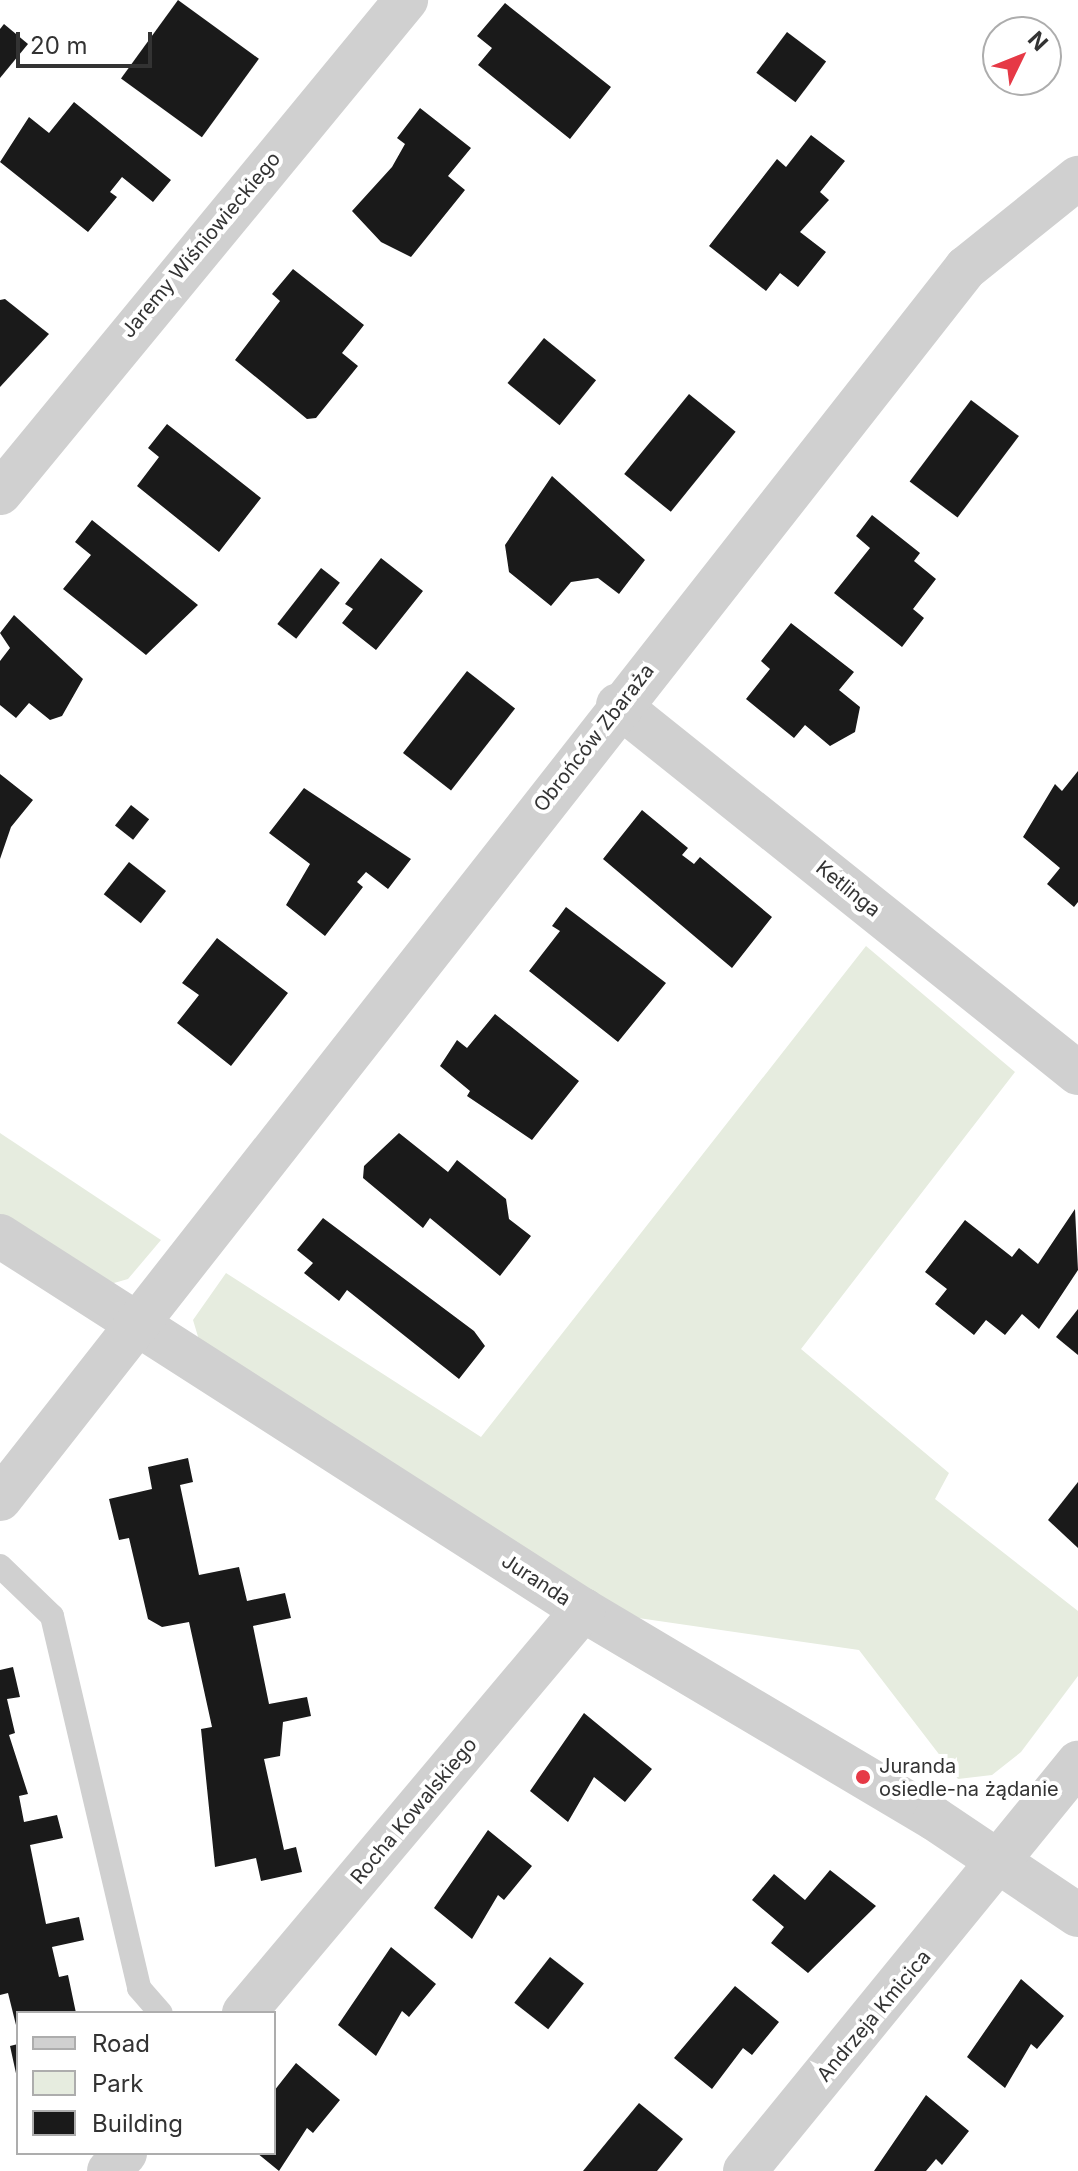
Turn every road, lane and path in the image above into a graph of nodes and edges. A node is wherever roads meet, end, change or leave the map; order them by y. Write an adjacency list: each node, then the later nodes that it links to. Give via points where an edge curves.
1 (406, 0): 3 (street, Jaremy Wiśniowieckiego)
2 (1078, 178): 4 (street, Obrońców Zbaraża, via 966,268)
3 (0, 493)
4 (618, 705): 5 (street, Ketlinga); 7 (street, Obrońców Zbaraża)
5 (1078, 1073)
6 (0, 1236): 7 (street, Juranda)
7 (141, 1327): 8 (street, Obrońców Zbaraża); 10 (street, Juranda)
8 (0, 1499)
9 (0, 1566): 14 (lane, via 52,1616 139,1988)
10 (583, 1610): 12 (street, Juranda); 15 (street, Rocha Kowalskiego)
11 (1078, 1763): 12 (street)
12 (1003, 1862): 13 (street, Juranda); 18 (street, Andrzeja Kmicica)
13 (1078, 1915)
14 (159, 2011)
15 (246, 2011)
16 (123, 2155): 17 (street)
17 (109, 2171)
18 (745, 2171)

